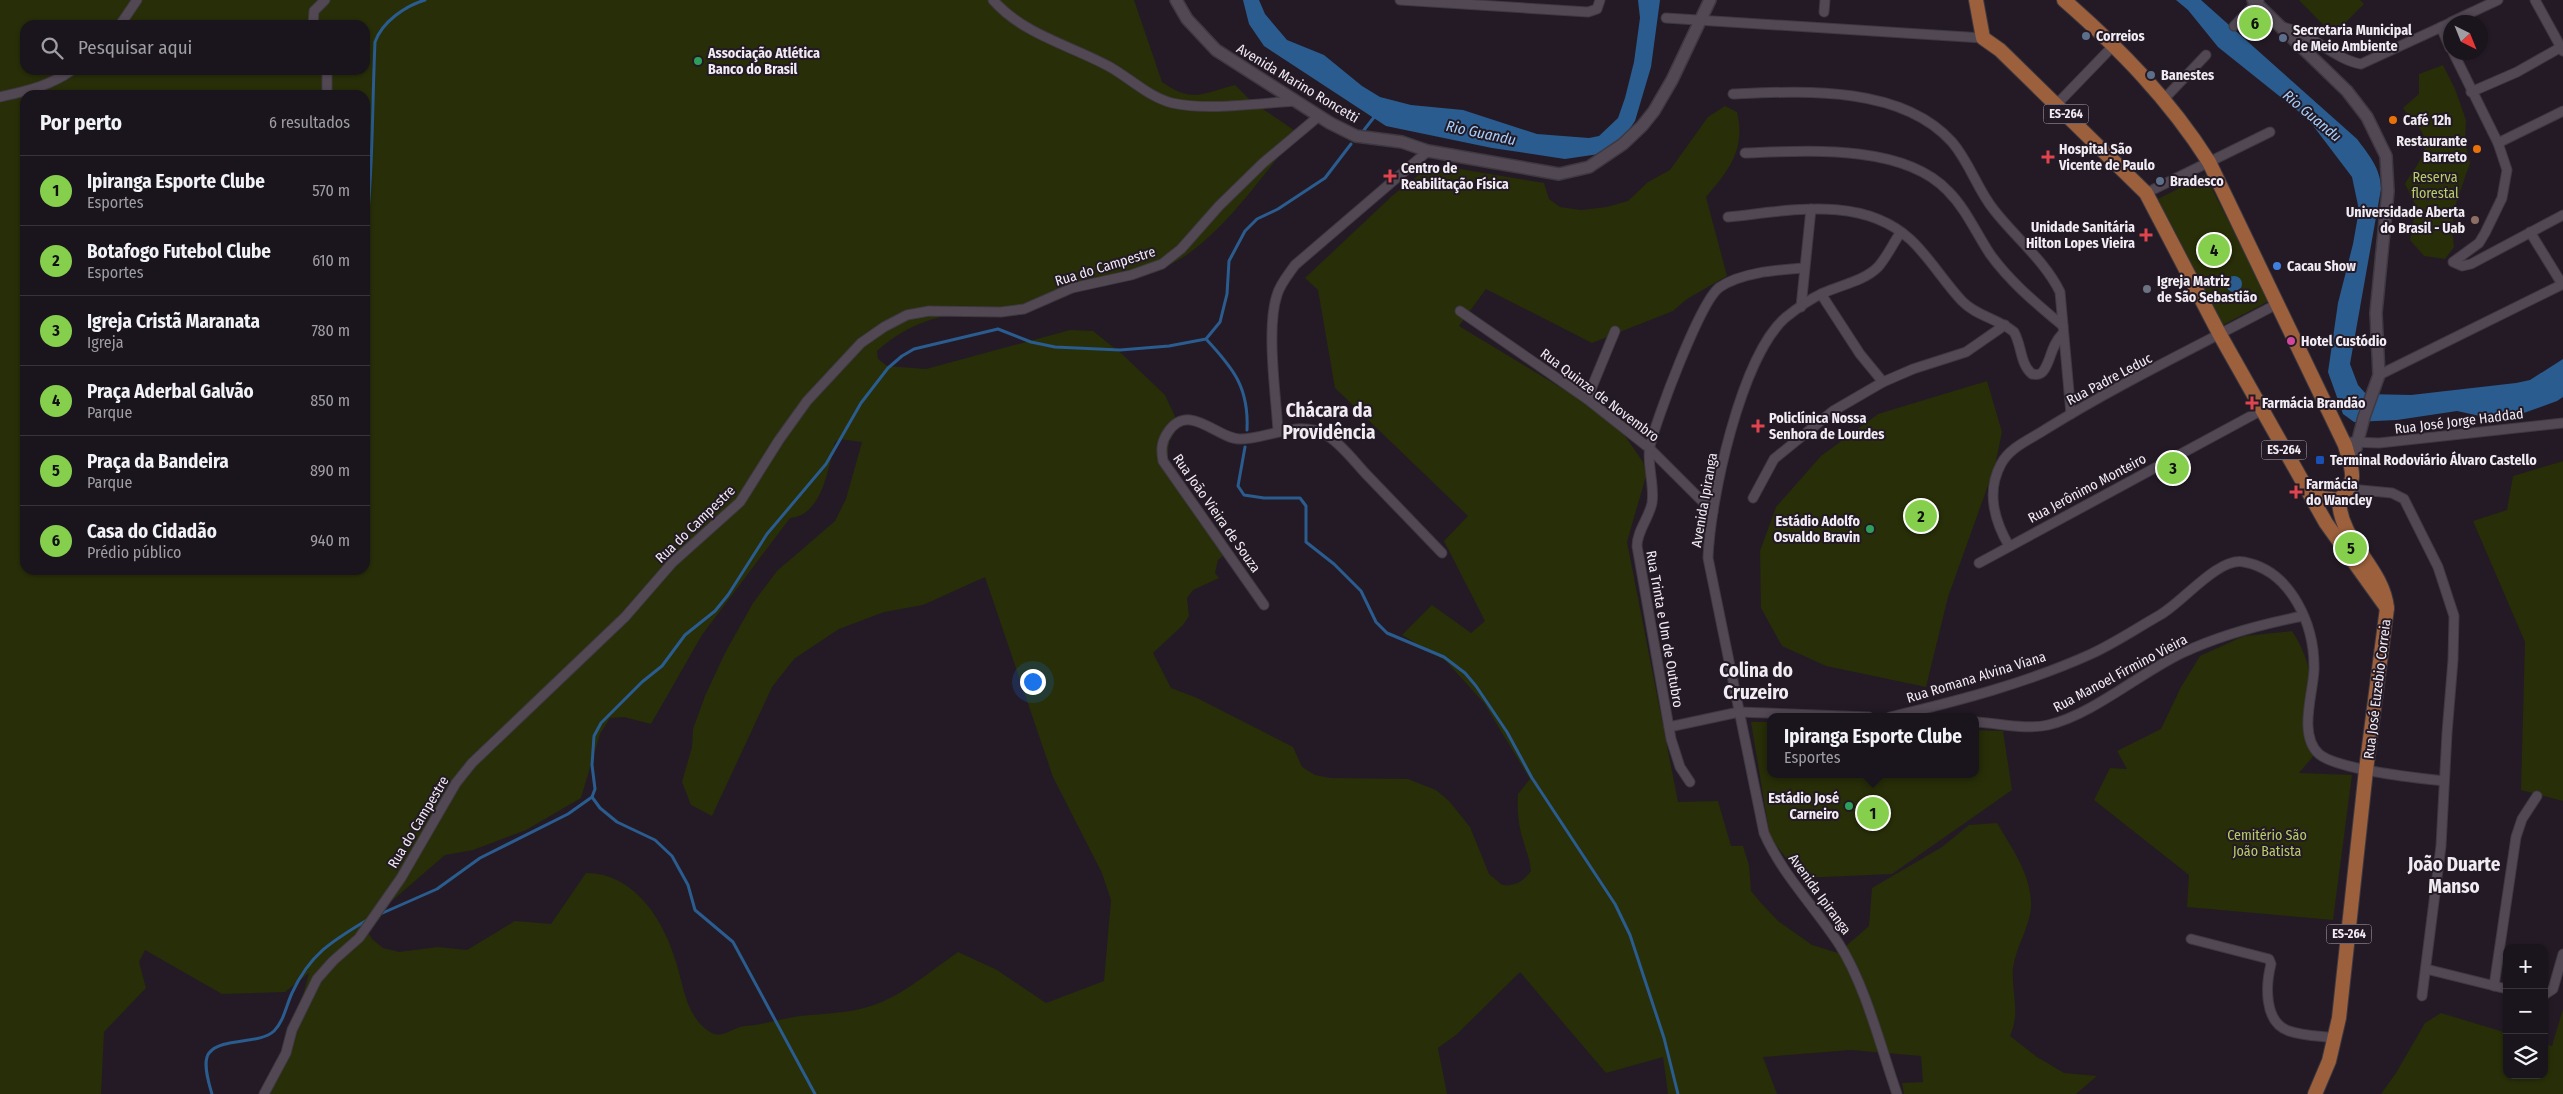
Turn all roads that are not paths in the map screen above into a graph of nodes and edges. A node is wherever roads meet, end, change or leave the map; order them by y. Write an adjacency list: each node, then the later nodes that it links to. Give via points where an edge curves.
1 (137, 0): 19 (street)
2 (325, 0): 20 (street, via 314,11)
3 (992, 0): 40 (street, via 1027,28 1111,68 1158,98 1172,103)
4 (1176, 0): 40 (street, Avenida Marino Roncetti, via 1187,19 1216,50)
5 (1400, 0): 12 (street)
6 (1710, 0): 21 (street, Avenida Marino Roncetti)
7 (1824, 0): 16 (street)
8 (1976, 0): 26 (main road)
9 (2064, 0): 27 (main road)
10 (2498, 0): 17 (street)
11 (2536, 0): 28 (street)
12 (1423, 1): 15 (street)
13 (2256, 1): 22 (street); 23 (street)
14 (1600, 2): 15 (street, via 1596,10 1588,12)
15 (1491, 3)
16 (1824, 12)
17 (2467, 15)
18 (1666, 18): 21 (street)
19 (123, 20)
20 (313, 20)
21 (1702, 20): 26 (street); 46 (street, Avenida Marino Roncetti, via 1654,111 1623,144 1589,167 1559,174)
22 (2234, 26)
23 (2282, 27): 24 (street, via 2312,37 2341,57 2361,64); 65 (street, via 2347,92 2367,117 2386,156 2388,191 2376,313)
24 (2441, 27): 25 (street)
25 (2443, 32)
26 (1983, 38): 41 (main road, ES-264)
27 (2113, 46): 39 (main road); 41 (street)
28 (2562, 48): 35 (street)
29 (2206, 55): 39 (street)
30 (2457, 60): 35 (street)
31 (66, 75): 33 (street)
32 (327, 75): 34 (street)
33 (36, 90)
34 (327, 90)
35 (2471, 92): 45 (street)
36 (20, 93): 38 (street)
37 (1733, 94): 62 (street, via 1849,95 1904,111 1937,128 1965,160 1992,208 2052,277 2060,292)
38 (0, 97)
39 (2165, 98): 48 (main road)
40 (1297, 101): 43 (street, Avenida Marino Roncetti)
41 (2057, 104): 49 (main road, ES-264)
42 (2563, 111): 45 (street)
43 (1319, 116): 46 (street, Avenida Marino Roncetti, via 1356,136 1402,142); 102 (street, Rua do Campestre, via 1263,163 1181,249 1162,264 1131,275 1072,288 1024,309 1001,312 929,311 907,316 884,326 861,343 808,401 740,502 672,563 624,617 472,762 360,938 317,979 292,1030 286,1054)
44 (2270, 132): 48 (street)
45 (2498, 142): 54 (street, via 2507,170 2502,198 2479,243 2453,262 2464,266)
46 (1428, 152): 71 (street, via 1295,266 1282,284 1275,301 1273,331)
47 (1745, 153): 62 (street, via 1818,150 1856,153 1908,167 1932,178 1956,200 2002,269)
48 (2209, 162): 49 (street); 58 (main road)
49 (2146, 193): 64 (main road, ES-264)
50 (1811, 208): 52 (street); 53 (street, via 1872,217); 55 (street)
51 (2563, 215): 54 (street)
52 (1728, 217)
53 (1901, 232): 57 (street, Avenida Ipiranga, via 1872,271); 61 (street, via 1962,301)
54 (2530, 232): 56 (street)
55 (1804, 268): 59 (street); 73 (street, via 1733,280 1709,297 1684,353)
56 (2563, 284): 65 (street)
57 (1821, 294): 59 (street, Avenida Ipiranga); 66 (street, via 1860,354)
58 (2277, 304): 64 (street, Rua Padre Leduc); 72 (main road)
59 (1801, 307): 78 (street, Avenida Ipiranga, via 1784,319 1772,334 1751,375 1723,462)
60 (1460, 311): 67 (street, Rua Quinze de Novembro)
61 (2005, 325): 62 (street, via 2018,340 2025,366 2035,375 2044,370); 66 (street, via 1966,352)
62 (2063, 329): 69 (street)
63 (1616, 331): 67 (street)
64 (2220, 335): 68 (main road, ES-264); 69 (street, Rua Padre Leduc)
65 (2379, 375): 72 (street, via 2364,418)
66 (1883, 382): 76 (street, via 1832,411 1779,454 1770,464)
67 (1587, 399): 73 (street, Rua Quinze de Novembro)
68 (2262, 410): 75 (main road, ES-264); 79 (street, Rua Jerônimo Monteiro)
69 (2071, 414): 79 (street, Rua Padre Leduc, via 2013,450 2002,463 1992,495 1992,507)
70 (2563, 422): 72 (street, Rua José Jorge Haddad, via 2380,444)
71 (1278, 432): 80 (street, Rua João Vieira de Souza, via 1312,429 1330,437); 82 (street, Rua João Vieira de Souza, via 1237,439 1190,420 1171,428 1162,443 1161,452 1163,461)
72 (2348, 442): 74 (main road, via 2353,478)
73 (1649, 448): 78 (street, Rua Quinze de Novembro); 89 (street, Rua Trinta e Um de Outubro, via 1652,501 1637,546)
74 (2350, 489): 77 (main road); 91 (street, via 2392,492 2404,499 2438,567 2451,604 2454,660)
75 (2308, 490): 77 (main road, via 2322,498); 83 (main road, Rua José Euzebio Correia / ES-264, via 2326,523)
76 (1753, 498)
77 (2339, 500): 83 (main road, Rua José Euzebio Correia / ES-264, via 2341,519 2380,582)
78 (1713, 512): 85 (street, Avenida Ipiranga, via 1708,558)
79 (2009, 546): 81 (street, Rua Jerônimo Monteiro)
80 (1442, 553)
81 (1979, 563)
82 (1264, 605)
83 (2387, 608): 90 (main road, Rua José Euzebio Correia / ES-264)
84 (2303, 616): 87 (street, Rua Romana Alvina Viana, via 2291,592 2281,581 2254,565 2233,561 2214,571 2178,603 2092,653 2006,686); 88 (street, Rua Manoel Firmino Vieira, via 2267,624 2183,652 2056,723 2034,726); 90 (street, Rua Romana Alvina Viana, via 2311,636 2314,668 2309,717 2312,743 2325,757)
85 (1739, 712): 86 (street); 89 (street); 103 (street, Avenida Ipiranga, via 1764,833 1777,859 1848,960 1861,987)
86 (1767, 713)
87 (1905, 713)
88 (1979, 722)
89 (1669, 727): 92 (street, Rua Trinta e Um de Outubro, via 1680,768)
90 (2366, 770): 91 (street, Rua Romana Alvina Viana); 101 (main road, ES-264)
91 (2444, 781): 96 (street, via 2439,872)
92 (1690, 782)
93 (2537, 796): 97 (street, via 2522,818 2516,837)
94 (2191, 939): 101 (street, via 2269,959 2268,1002 2277,1023 2290,1032)
95 (2563, 954): 99 (street, via 2556,981)
96 (2426, 969): 97 (street); 100 (street)
97 (2494, 986): 98 (street)
98 (2503, 988)
99 (2548, 993)
100 (2422, 996)
101 (2336, 1038): 104 (main road, ES-264)
102 (264, 1094)
103 (1897, 1094)
104 (2315, 1094)

